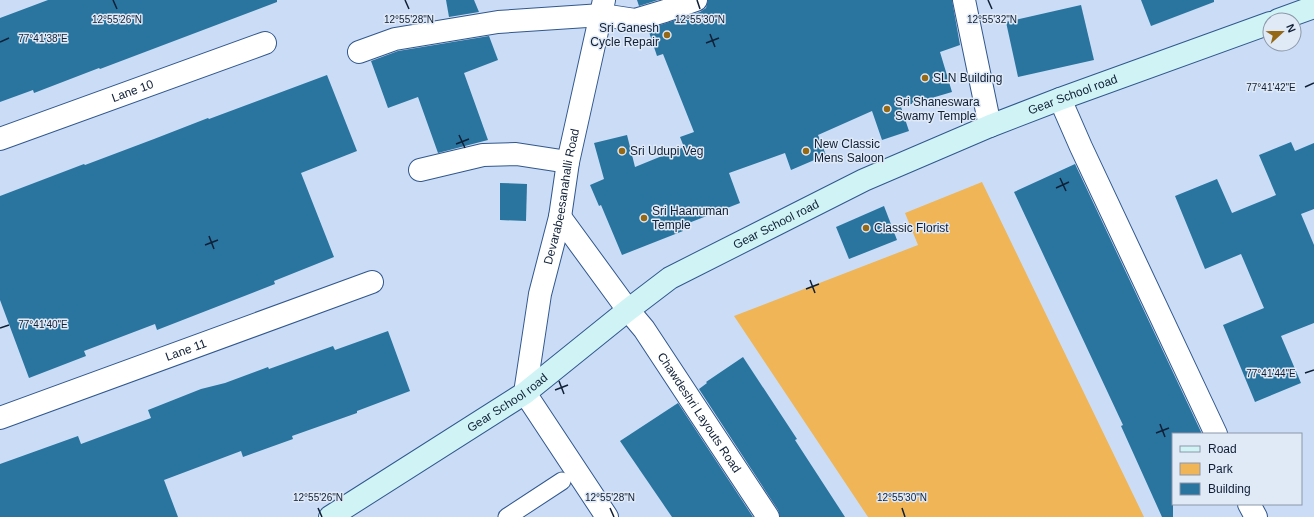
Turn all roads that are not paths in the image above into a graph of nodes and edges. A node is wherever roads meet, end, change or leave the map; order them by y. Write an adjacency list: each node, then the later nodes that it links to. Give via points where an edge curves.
1 (696, 0): 4 (street, via 635,20)
2 (964, 0): 10 (street)
3 (1314, 7): 5 (main road)
4 (603, 8): 8 (street, via 395,39); 12 (street, Devarabeesanahalli Road)
5 (1300, 12)
6 (1262, 26): 9 (main road, Gear School road)
7 (265, 43): 11 (street, Lane 10)
8 (359, 52)
9 (1060, 99): 10 (main road, Gear School road); 19 (street)
10 (990, 126): 16 (main road, Gear School road, via 864,180 670,278)
11 (0, 139)
12 (568, 162): 13 (street, via 516,154 483,155); 14 (street, Devarabeesanahalli Road)
13 (420, 170)
14 (560, 217): 16 (street, Chawdeshri Layouts Road); 17 (street, Devarabeesanahalli Road, via 540,294)
15 (372, 282): 18 (street, Lane 11)
16 (628, 310): 17 (main road, Gear School road); 25 (street, Chawdeshri Layouts Road, via 644,329)
17 (525, 393): 22 (main road, Gear School road); 24 (street)
18 (0, 418)
19 (1216, 433)
20 (562, 481): 23 (lane)
21 (1250, 505): 26 (street)
22 (330, 517)
23 (507, 517)
24 (607, 517)
25 (768, 517)
26 (1256, 517)

